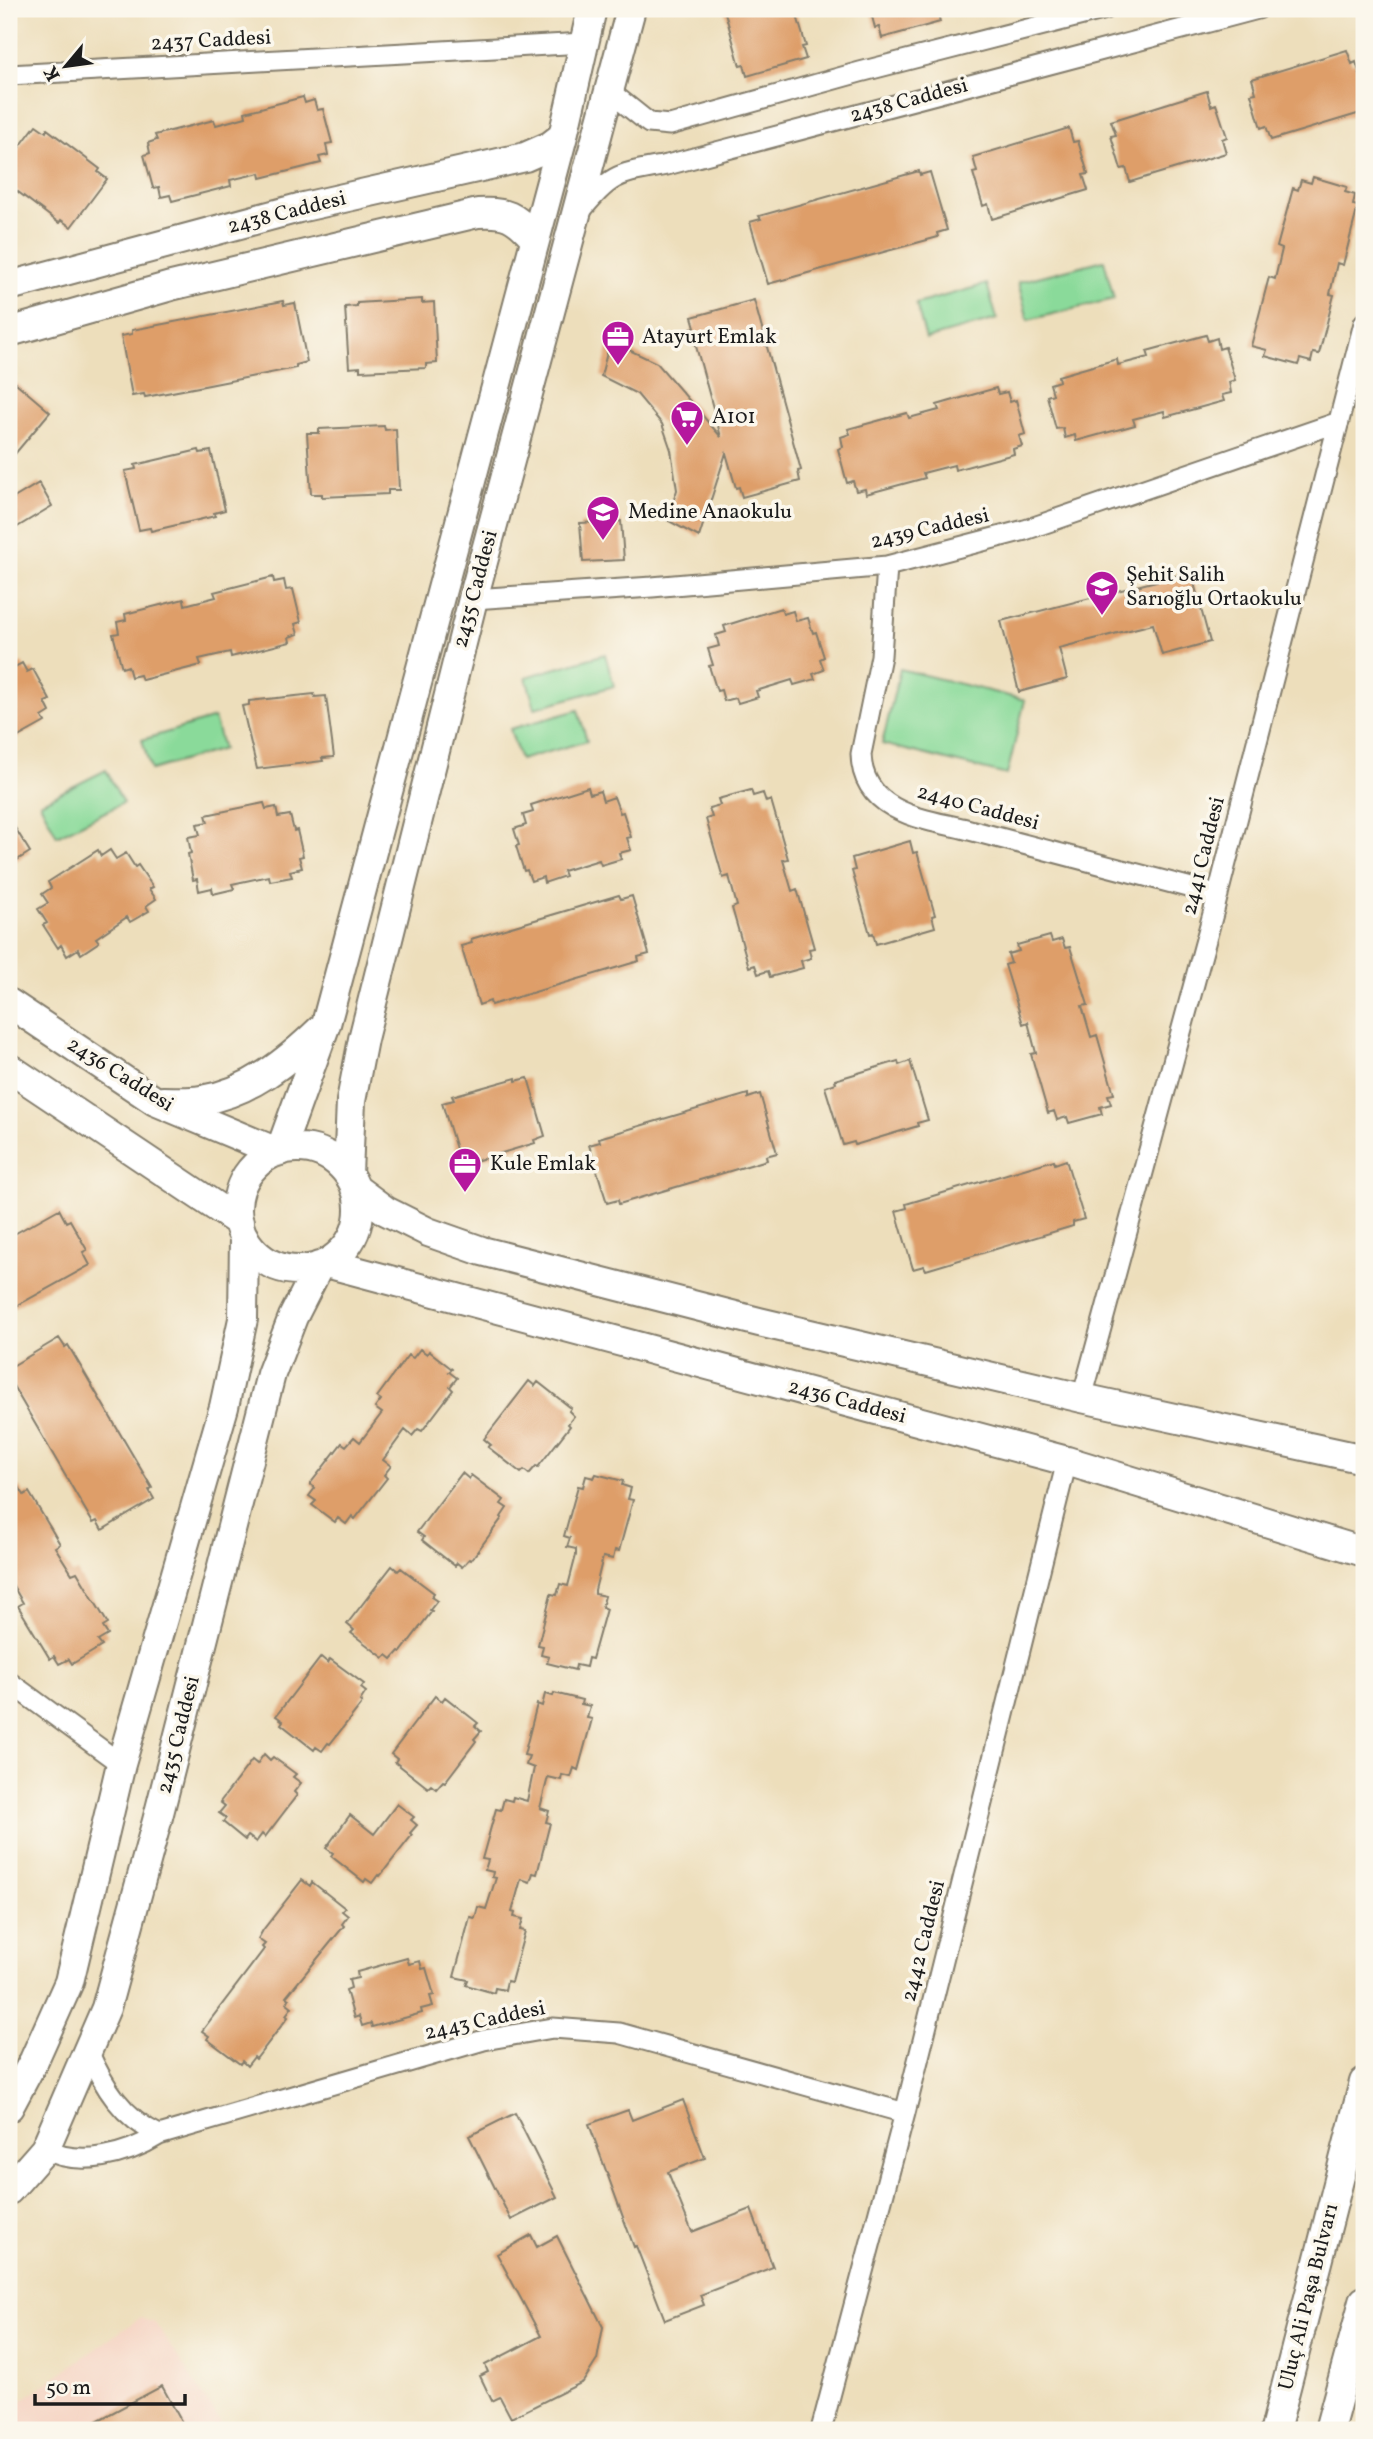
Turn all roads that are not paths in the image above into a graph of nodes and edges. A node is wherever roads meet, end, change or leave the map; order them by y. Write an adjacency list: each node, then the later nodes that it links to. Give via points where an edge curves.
1 (592, 9): 5 (street, 2435 Caddesi)
2 (631, 9): 7 (street, 2435 Caddesi)
3 (1106, 9): 7 (street, 2438 Caddesi, via 670,125 649,123)
4 (1258, 9): 9 (street, 2438 Caddesi, via 625,172 606,182)
5 (584, 43): 6 (street, 2437 Caddesi); 8 (street, 2435 Caddesi)
6 (9, 75)
7 (610, 91): 9 (street, 2435 Caddesi)
8 (563, 136): 10 (street, 2435 Caddesi); 11 (street, 2438 Caddesi, via 525,157 299,208)
9 (575, 218): 16 (street, 2435 Caddesi)
10 (534, 237): 13 (street, 2438 Caddesi, via 520,221 499,212 478,213 171,286); 19 (street, 2435 Caddesi)
11 (9, 286)
12 (1364, 323): 14 (street, 2441 Caddesi)
13 (9, 332)
14 (1339, 422): 15 (street, 2439 Caddesi, via 1025,530); 17 (street, 2441 Caddesi)
15 (887, 566): 16 (street, 2439 Caddesi); 17 (street, 2440 Caddesi, via 881,656 861,754 861,771 869,787 887,804 919,820)
16 (473, 599): 23 (street, 2435 Caddesi, via 363,1039 351,1101)
17 (1218, 895): 26 (street, 2441 Caddesi)
18 (9, 1003): 21 (street, 2436 Caddesi)
19 (326, 1024): 21 (street, via 295,1054 254,1081 201,1100); 22 (street, 2435 Caddesi)
20 (9, 1068): 24 (street)
21 (155, 1101): 22 (street, 2436 Caddesi)
22 (279, 1151): 23 (street, via 318,1151 337,1163); 24 (street, via 257,1164 243,1183 237,1206)
23 (351, 1181): 25 (street, 2435 Caddesi, via 359,1212 353,1234 339,1254); 26 (street, via 386,1210 428,1232 482,1251)
24 (242, 1229): 25 (street, via 259,1255 280,1267 303,1269); 31 (street, via 243,1319 224,1406)
25 (323, 1264): 28 (street, 2436 Caddesi); 32 (street, 2435 Caddesi, via 293,1317 271,1374 157,1821 106,2008)
26 (1082, 1398): 27 (street)
27 (1364, 1459)
28 (1067, 1461): 29 (street, 2436 Caddesi); 35 (street, 2442 Caddesi)
29 (1364, 1552)
30 (9, 1682): 31 (street)
31 (121, 1764): 34 (street, via 69,1982)
32 (88, 2051): 36 (street, via 110,2095 146,2129); 37 (street, 2435 Caddesi)
33 (1364, 2082): 41 (street, Uluç Ali Paşa Bulvarı)
34 (9, 2108)
35 (905, 2113): 36 (street, 2443 Caddesi, via 619,2033 553,2028 484,2040); 40 (street, 2442 Caddesi)
36 (159, 2135): 37 (street, 2443 Caddesi, via 122,2152 76,2159)
37 (45, 2150): 38 (street, 2435 Caddesi)
38 (9, 2190)
39 (1364, 2301): 42 (street)
40 (821, 2430)
41 (1275, 2430)
42 (1329, 2430)

